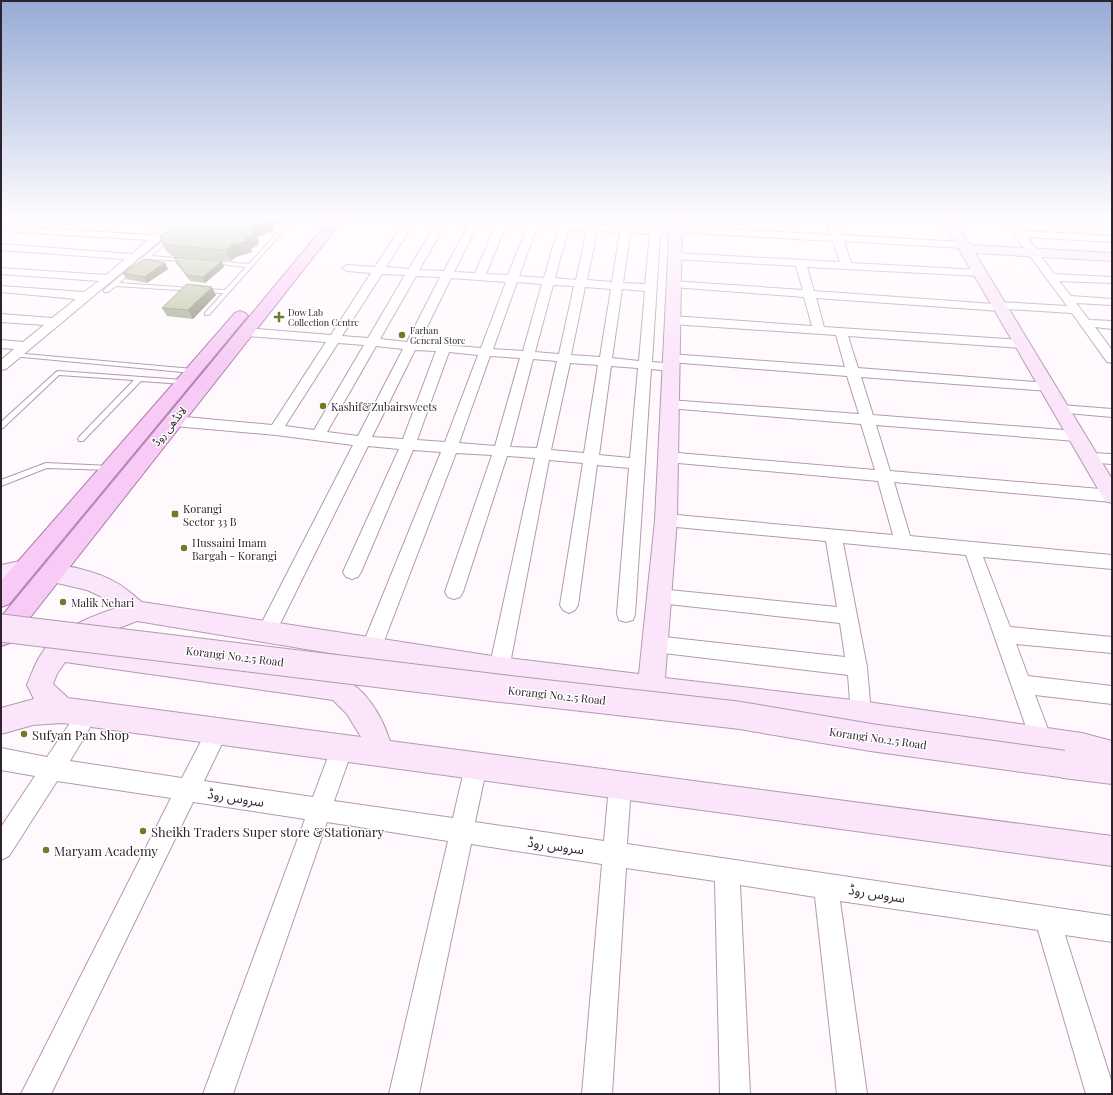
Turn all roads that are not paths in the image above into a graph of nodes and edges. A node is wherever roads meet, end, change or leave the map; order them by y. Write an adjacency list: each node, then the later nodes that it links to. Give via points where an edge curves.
1 (122, 269): 29 (street)
2 (129, 269): 29 (lane)
3 (247, 269): 37 (lane)
4 (281, 269): 70 (main road, لانڈھی روڈ)
5 (297, 269): 51 (main road, لانڈھی روڈ)
6 (365, 269): 20 (street)
7 (413, 269): 22 (street)
8 (450, 269): 24 (street)
9 (482, 269): 25 (street)
10 (516, 269): 27 (street)
11 (552, 269): 30 (street)
12 (584, 269): 31 (street)
13 (619, 269): 33 (street)
14 (652, 269): 34 (street)
15 (674, 269): 32 (main road)
16 (803, 269): 38 (street)
17 (905, 269): 23 (street)
18 (978, 269): 23 (main road)
19 (1044, 269): 26 (street)
20 (379, 270): 22 (street); 53 (street)
21 (1, 271): 29 (street)
22 (412, 272): 24 (street); 54 (street)
23 (980, 273): 42 (main road)
24 (447, 275): 25 (street); 57 (street)
25 (479, 277): 27 (street)
26 (1050, 277): 28 (street); 40 (street)
27 (512, 280): 30 (street); 60 (street)
28 (1112, 280)
29 (111, 281): 36 (lane); 37 (lane); 39 (street)
30 (548, 282): 31 (street); 63 (street)
31 (581, 284): 33 (street); 64 (street)
32 (673, 284): 38 (street); 46 (main road)
33 (617, 286): 34 (street); 65 (street)
34 (650, 288): 67 (street)
35 (1, 289): 39 (street)
36 (106, 291)
37 (226, 292): 44 (lane)
38 (809, 294): 42 (street); 50 (street)
39 (87, 296): 47 (street)
40 (1067, 299): 41 (street); 43 (street)
41 (1112, 302)
42 (1000, 307): 43 (street); 56 (main road)
43 (1075, 310): 48 (street)
44 (207, 314)
45 (1, 318): 47 (street)
46 (672, 320): 50 (street); 66 (main road)
47 (55, 322): 58 (street)
48 (1085, 324): 49 (street); 61 (street)
49 (1112, 325)
50 (819, 330): 52 (street)
51 (246, 332): 53 (street); 77 (main road, لانڈھی روڈ)
52 (842, 332): 56 (street); 69 (street)
53 (335, 339): 54 (street); 79 (street)
54 (372, 342): 57 (street); 80 (street)
55 (1, 344): 58 (street)
56 (1022, 344): 72 (main road)
57 (410, 345): 59 (street); 83 (street)
58 (26, 346): 62 (street)
59 (444, 348): 60 (street); 84 (street)
60 (486, 352): 63 (street); 85 (street)
61 (1110, 353)
62 (14, 355): 68 (street); 70 (lane)
63 (528, 355): 64 (street); 86 (street)
64 (564, 358): 65 (street); 87 (street)
65 (606, 362): 67 (street); 90 (street)
66 (670, 362): 67 (street); 69 (street); 73 (main road)
67 (645, 365): 92 (street)
68 (1, 366)
69 (853, 372): 72 (street); 76 (street)
70 (188, 376): 71 (lane); 93 (main road, لانڈھی روڈ)
71 (139, 379): 78 (lane, via 58,373); 82 (lane)
72 (1048, 387): 74 (main road)
73 (669, 404): 76 (street); 88 (main road)
74 (1060, 409): 75 (street); 81 (main road)
75 (1112, 413)
76 (868, 419): 81 (street); 94 (street)
77 (174, 421): 79 (street); 105 (main road, لانڈھی روڈ)
78 (1, 426)
79 (276, 430): 80 (street)
80 (318, 435): 83 (street)
81 (1076, 436): 89 (main road)
82 (81, 440)
83 (362, 441): 84 (street); 114 (street)
84 (408, 444): 85 (street); 103 (street)
85 (450, 448): 86 (street); 119 (street)
86 (501, 451): 87 (street); 106 (street)
87 (544, 454): 90 (street); 122 (street)
88 (667, 457): 94 (street); 97 (main road)
89 (1089, 458): 91 (street); 96 (main road)
90 (592, 459): 92 (street); 109 (street)
91 (1112, 459)
92 (637, 464): 111 (street)
93 (110, 468): 95 (lane, via 46,465); 102 (main road, لانڈھی روڈ)
94 (885, 476): 96 (street); 99 (street)
95 (1, 483)
96 (1112, 496)
97 (666, 520): 98 (street); 108 (main road)
98 (833, 536): 99 (street); 112 (street)
99 (904, 542): 100 (street)
100 (972, 549): 101 (street); 116 (street)
101 (1112, 562)
102 (25, 569): 104 (main road); 107 (main road, لانڈھی روڈ)
103 (352, 572)
104 (1, 574)
105 (52, 574): 110 (main road, via 99,584); 115 (main road, لانڈھی روڈ)
106 (454, 592)
107 (1, 596)
108 (659, 596): 112 (street); 117 (main road)
109 (569, 605)
110 (137, 611): 114 (main road); 120 (main road, via 86,631)
111 (626, 614)
112 (848, 616): 121 (street)
113 (1, 628): 137 (main road, Korangi No.2.5 Road, bridge, via 737,715 874,738)
114 (266, 632): 119 (main road)
115 (1, 635)
116 (1003, 635): 118 (street); 123 (street)
117 (655, 644): 121 (street); 124 (main road)
118 (1112, 645)
119 (371, 648): 122 (main road)
120 (59, 650): 126 (main road, via 44,670 40,685 46,696); 132 (main road, via 340,689 372,727)
121 (857, 667): 127 (street)
122 (499, 669): 124 (main road)
123 (1021, 684): 125 (street); 130 (street)
124 (651, 688): 127 (main road)
125 (1112, 695)
126 (75, 712): 128 (main road, via 33,712); 129 (main road); 136 (street)
127 (861, 714): 130 (main road)
128 (1, 721)
129 (217, 731): 131 (main road); 139 (street)
130 (1042, 740): 133 (main road)
131 (342, 748): 132 (main road); 140 (street)
132 (380, 753): 135 (main road)
133 (1112, 755)
134 (1, 759): 136 (street, سروس روڈ)
135 (476, 766): 138 (main road); 141 (street)
136 (52, 769): 139 (street, سروس روڈ); 142 (street)
137 (1112, 770)
138 (620, 786): 143 (main road); 144 (street)
139 (188, 789): 140 (street, سروس روڈ); 149 (street)
140 (320, 810): 141 (street, سروس روڈ); 150 (street)
141 (462, 831): 144 (street, سروس روڈ); 151 (street)
142 (1, 848)
143 (1112, 851)
144 (615, 853): 145 (street, سروس روڈ); 152 (street)
145 (728, 870): 146 (street, سروس روڈ); 153 (street)
146 (826, 885): 147 (street, سروس روڈ); 154 (street)
147 (1047, 919): 148 (street, سروس روڈ); 155 (street)
148 (1112, 929)
149 (36, 1094)
150 (218, 1094)
151 (404, 1094)
152 (597, 1094)
153 (735, 1094)
154 (852, 1094)
155 (1101, 1094)

